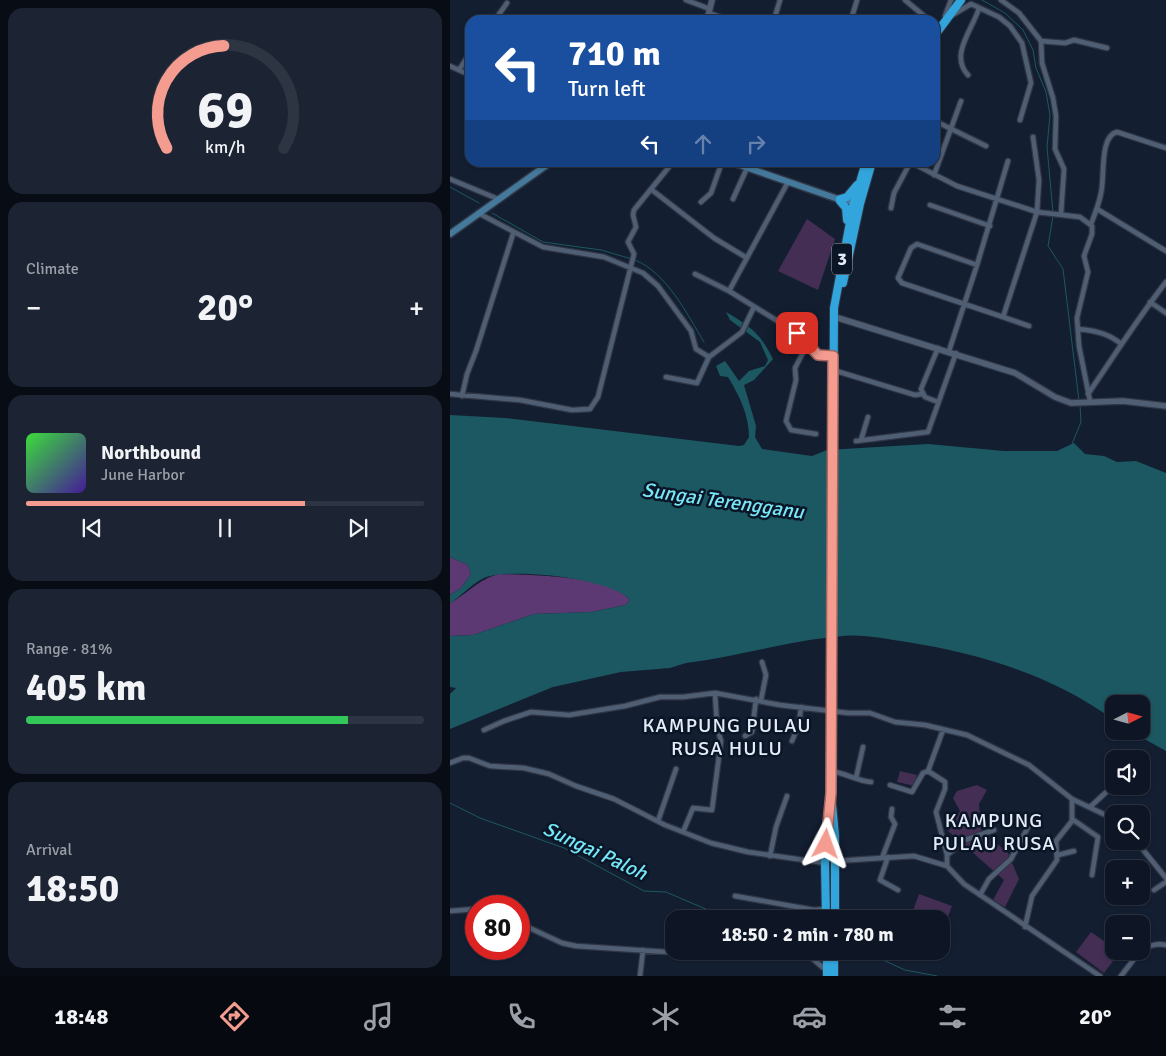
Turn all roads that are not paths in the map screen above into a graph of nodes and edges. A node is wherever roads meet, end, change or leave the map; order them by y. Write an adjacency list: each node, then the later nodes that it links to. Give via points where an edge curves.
1 (686, 0): 11 (street)
2 (712, 0): 11 (street)
3 (780, 0): 13 (street)
4 (857, 0): 14 (street)
5 (905, 0): 15 (street)
6 (951, 0): 16 (street)
7 (961, 0): 16 (highway)
8 (1001, 0): 18 (street, via 1019,13)
9 (507, 3): 12 (street)
10 (979, 8): 16 (street, via 967,5); 24 (street, via 960,50 963,70); 26 (street, via 1010,26 1025,52 1031,83)
11 (708, 14)
12 (499, 15)
13 (776, 15)
14 (852, 15)
15 (924, 15)
16 (947, 18): 17 (highway)
17 (940, 26)
18 (1040, 41): 19 (street, via 1078,41); 60 (street, via 1042,63 1056,116 1055,149 1064,169)
19 (1107, 48)
20 (465, 61): 22 (street)
21 (450, 66): 22 (street)
22 (459, 70): 23 (street)
23 (465, 73)
24 (968, 75)
25 (961, 101): 28 (street)
26 (1020, 120)
27 (940, 123): 28 (street)
28 (951, 127): 30 (street); 32 (street)
29 (1033, 137): 58 (street, via 1039,180)
30 (986, 146)
31 (1166, 148): 57 (street, via 1117,132 1111,134 1103,159 1105,175)
32 (940, 158)
33 (1008, 161): 52 (street)
34 (544, 167): 49 (main road)
35 (669, 167): 48 (street)
36 (720, 167): 53 (street, via 711,193)
37 (745, 167): 43 (main road)
38 (864, 167): 46 (highway, 3)
39 (870, 167): 54 (highway, 3)
40 (908, 167): 56 (street, via 894,193)
41 (918, 167): 44 (street)
42 (937, 167): 44 (street)
43 (748, 168): 47 (main road); 50 (street)
44 (934, 175): 52 (street)
45 (450, 178): 49 (street)
46 (860, 179): 51 (highway, via 849,196); 54 (highway, 3)
47 (788, 182): 51 (main road); 67 (street)
48 (652, 190): 67 (street, via 714,238); 68 (street, via 634,210 636,227 628,242 634,254)
49 (498, 199): 59 (main road)
50 (733, 199)
51 (839, 199): 54 (main road); 65 (highway, via 847,212)
52 (997, 200): 58 (street); 62 (street)
53 (701, 202)
54 (857, 205): 65 (highway, 3); 77 (highway, 3)
55 (930, 205): 62 (street)
56 (891, 208)
57 (1097, 209): 61 (street); 66 (street)
58 (1037, 212): 60 (street); 78 (street)
59 (478, 214): 63 (main road); 64 (street)
60 (1059, 214): 61 (street, via 1080,217)
61 (1089, 222): 80 (street, via 1092,234 1084,259 1088,269)
62 (990, 226): 69 (street)
63 (450, 234)
64 (514, 234): 68 (street, via 542,247 604,257); 93 (street)
65 (843, 251): 77 (highway, 3)
66 (1166, 251)
67 (747, 258): 72 (street)
68 (630, 266): 87 (street, via 658,286 691,331 696,350); 93 (street, via 598,397 593,406 572,410 520,400)
69 (977, 266): 74 (street); 74 (street, via 917,244 898,275 902,283)
70 (695, 274): 72 (street)
71 (1166, 282): 73 (street)
72 (729, 291): 75 (street)
73 (1150, 302): 76 (street); 81 (street)
74 (964, 305): 78 (street); 84 (street)
75 (754, 307): 82 (street, via 797,333); 87 (street, via 742,332)
76 (1166, 313)
77 (835, 317): 83 (street); 86 (highway, 3)
78 (1003, 317): 79 (street)
79 (1028, 326)
80 (1078, 329): 81 (street, via 1112,337); 92 (street)
81 (1121, 344): 92 (street)
82 (807, 345): 86 (street, via 818,355); 98 (street, via 795,368 796,380 786,421 791,430)
83 (938, 348): 84 (street); 91 (street, via 922,385)
84 (949, 351): 85 (street)
85 (956, 353): 94 (street); 95 (street, via 1015,373 1071,403)
86 (833, 356): 88 (highway, 3)
87 (709, 357): 89 (street, via 697,382)
88 (833, 370): 91 (street, via 915,396); 103 (highway, 3)
89 (666, 377)
90 (450, 394): 93 (street)
91 (922, 394): 94 (street)
92 (1088, 394): 95 (street)
93 (462, 396)
94 (938, 402): 97 (street, via 925,433 858,440)
95 (1088, 402): 96 (street, via 1129,401)
96 (1166, 406)
97 (868, 417)
98 (816, 434)
99 (762, 662): 101 (street, via 766,675)
100 (716, 693): 101 (street); 104 (street, via 660,696 625,706 569,715 531,712); 127 (street, via 721,742 712,810 692,809)
101 (759, 700): 102 (street); 106 (street, via 752,732)
102 (801, 707): 103 (street); 107 (street)
103 (831, 711): 105 (street, via 870,713 895,722); 111 (highway, 3)
104 (484, 730)
105 (943, 730): 112 (street); 119 (street, via 967,735 1005,752 1037,770)
106 (746, 736)
107 (792, 741)
108 (863, 747): 113 (street)
109 (450, 763): 125 (street, via 469,758 490,766 524,768 549,774 614,798)
110 (676, 769): 125 (street)
111 (831, 771): 113 (street, via 844,772); 116 (highway, 3)
112 (928, 771): 115 (street, via 923,773 912,792); 131 (street, via 945,782 936,812)
113 (856, 778): 114 (street)
114 (871, 782)
115 (890, 786)
116 (831, 793): 128 (highway, 3); 136 (highway, 3)
117 (1105, 794): 120 (street)
118 (787, 796): 133 (street)
119 (1072, 798): 120 (street); 124 (street)
120 (1090, 807): 122 (street)
121 (892, 809): 134 (street, via 890,817 895,824)
122 (1105, 814)
123 (1034, 816): 142 (street, via 1012,859 989,879)
124 (1072, 819): 132 (street, via 1056,841); 138 (street, via 1098,837)
125 (658, 821): 127 (street)
126 (994, 830): 131 (street, via 965,840)
127 (683, 832): 133 (street, via 711,843)
128 (835, 836): 135 (highway, 3); 136 (highway, via 832,832 829,834)
129 (1143, 850): 139 (street)
130 (1074, 851): 132 (street)
131 (947, 855): 137 (street)
132 (1058, 855): 148 (street, via 1032,896)
133 (770, 856): 136 (street)
134 (885, 858): 135 (street); 137 (street, via 914,856); 140 (street, via 880,880)
135 (835, 861): 146 (highway, 3)
136 (825, 864): 144 (highway, 3)
137 (947, 866): 142 (street)
138 (1092, 875)
139 (1166, 880): 141 (street)
140 (898, 890)
141 (1154, 890)
142 (980, 895): 148 (street)
143 (735, 896): 144 (street, via 814,910)
144 (826, 909)
145 (465, 910): 147 (street)
146 (835, 910)
147 (450, 911)
148 (1025, 927): 155 (street)
149 (530, 928): 151 (street, via 562,943)
150 (1166, 945): 156 (street, via 1158,943 1145,947)
151 (643, 950): 152 (street, via 807,954); 153 (street)
152 (829, 968): 154 (highway)
153 (640, 976)
154 (834, 976)
155 (1100, 976)
156 (1121, 976)

